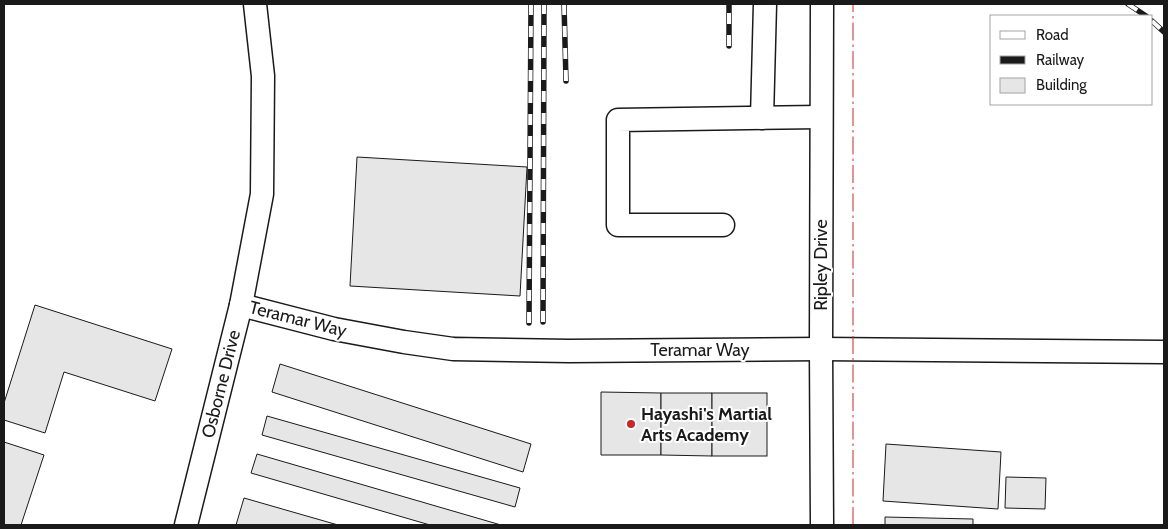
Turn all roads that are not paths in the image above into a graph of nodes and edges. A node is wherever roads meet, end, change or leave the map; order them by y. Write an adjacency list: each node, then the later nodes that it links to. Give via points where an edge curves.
1 (255, 4): 7 (street, Osborne Drive, via 263,76 262,194)
2 (765, 4): 5 (street)
3 (822, 4): 4 (street, Ripley Drive)
4 (822, 117): 5 (street); 8 (street, Ripley Drive)
5 (762, 118): 6 (street, via 618,120 618,225)
6 (723, 225)
7 (241, 304): 8 (street, Teramar Way, via 334,329 453,348 569,351); 10 (street, Osborne Drive)
8 (820, 349): 9 (street, Teramar Way); 11 (street, Ripley Drive)
9 (1164, 352)
10 (186, 525)
11 (822, 525)

